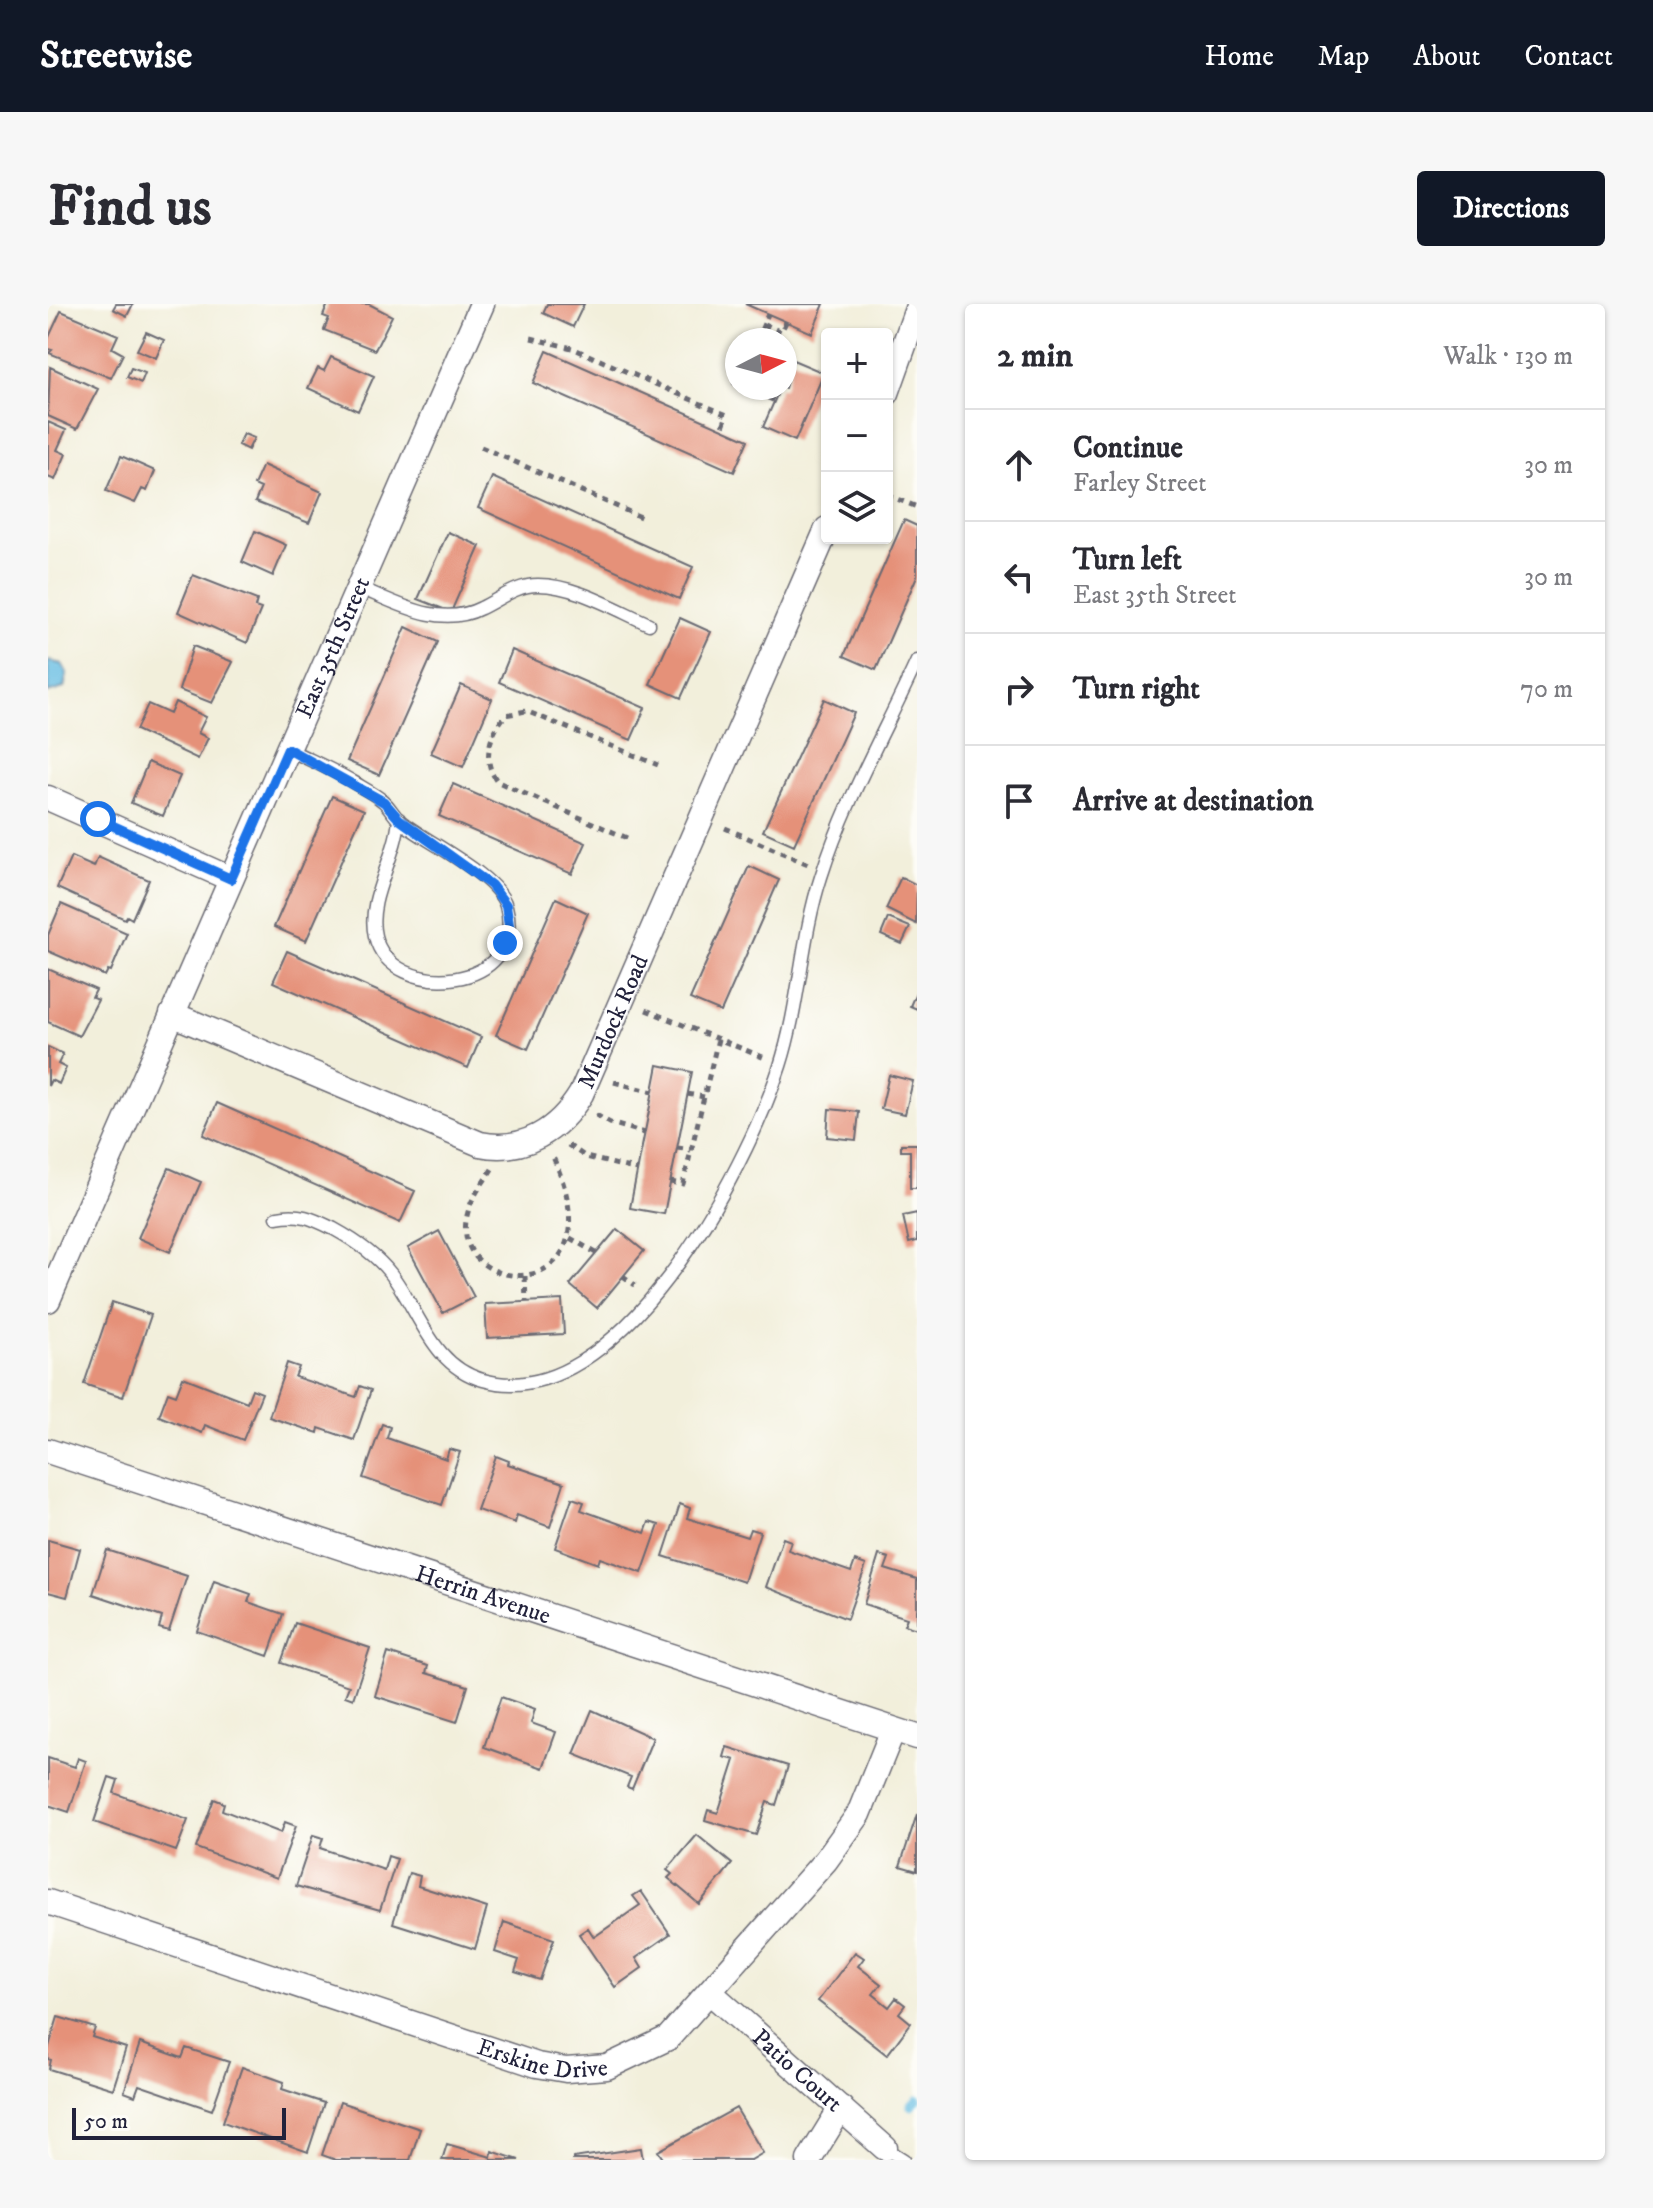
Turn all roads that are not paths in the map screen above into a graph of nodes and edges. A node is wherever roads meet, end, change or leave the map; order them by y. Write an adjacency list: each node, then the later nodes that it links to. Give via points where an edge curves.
1 (482, 304): 5 (street, East 35th Street)
2 (917, 311): 3 (street)
3 (893, 377)
4 (821, 543): 12 (street, Murdock Road, via 581,1094 555,1128 510,1146 480,1144)
5 (358, 587): 6 (lane, via 449,617 467,615 510,591 539,585 589,598); 8 (street, East 35th Street)
6 (649, 624)
7 (917, 661): 13 (lane, via 833,845 803,939 780,1065 728,1179 652,1300 580,1365 520,1386 472,1377 436,1349 403,1290 371,1254 313,1219)
8 (288, 749): 10 (lane, via 349,779); 11 (street, East 35th Street)
9 (48, 798): 11 (street)
10 (399, 819): 10 (lane, via 501,895 509,925 505,943 483,971 434,979 398,966 380,948 374,903 397,845)
11 (231, 879): 12 (street, East 35th Street)
12 (172, 1014): 14 (street, East 35th Street)
13 (277, 1217)
14 (48, 1300)
15 (48, 1451): 16 (street, Herrin Avenue)
16 (893, 1730): 17 (street, Herrin Avenue); 19 (street, Erskine Drive, via 859,1814)
17 (917, 1737)
18 (48, 1902): 19 (street, Erskine Drive, via 537,2065 566,2070 607,2067 647,2051 668,2038)
19 (711, 1993): 20 (street, Patio Court)
20 (841, 2108): 21 (street, Patio Court); 22 (street)
21 (895, 2154)
22 (809, 2160)

